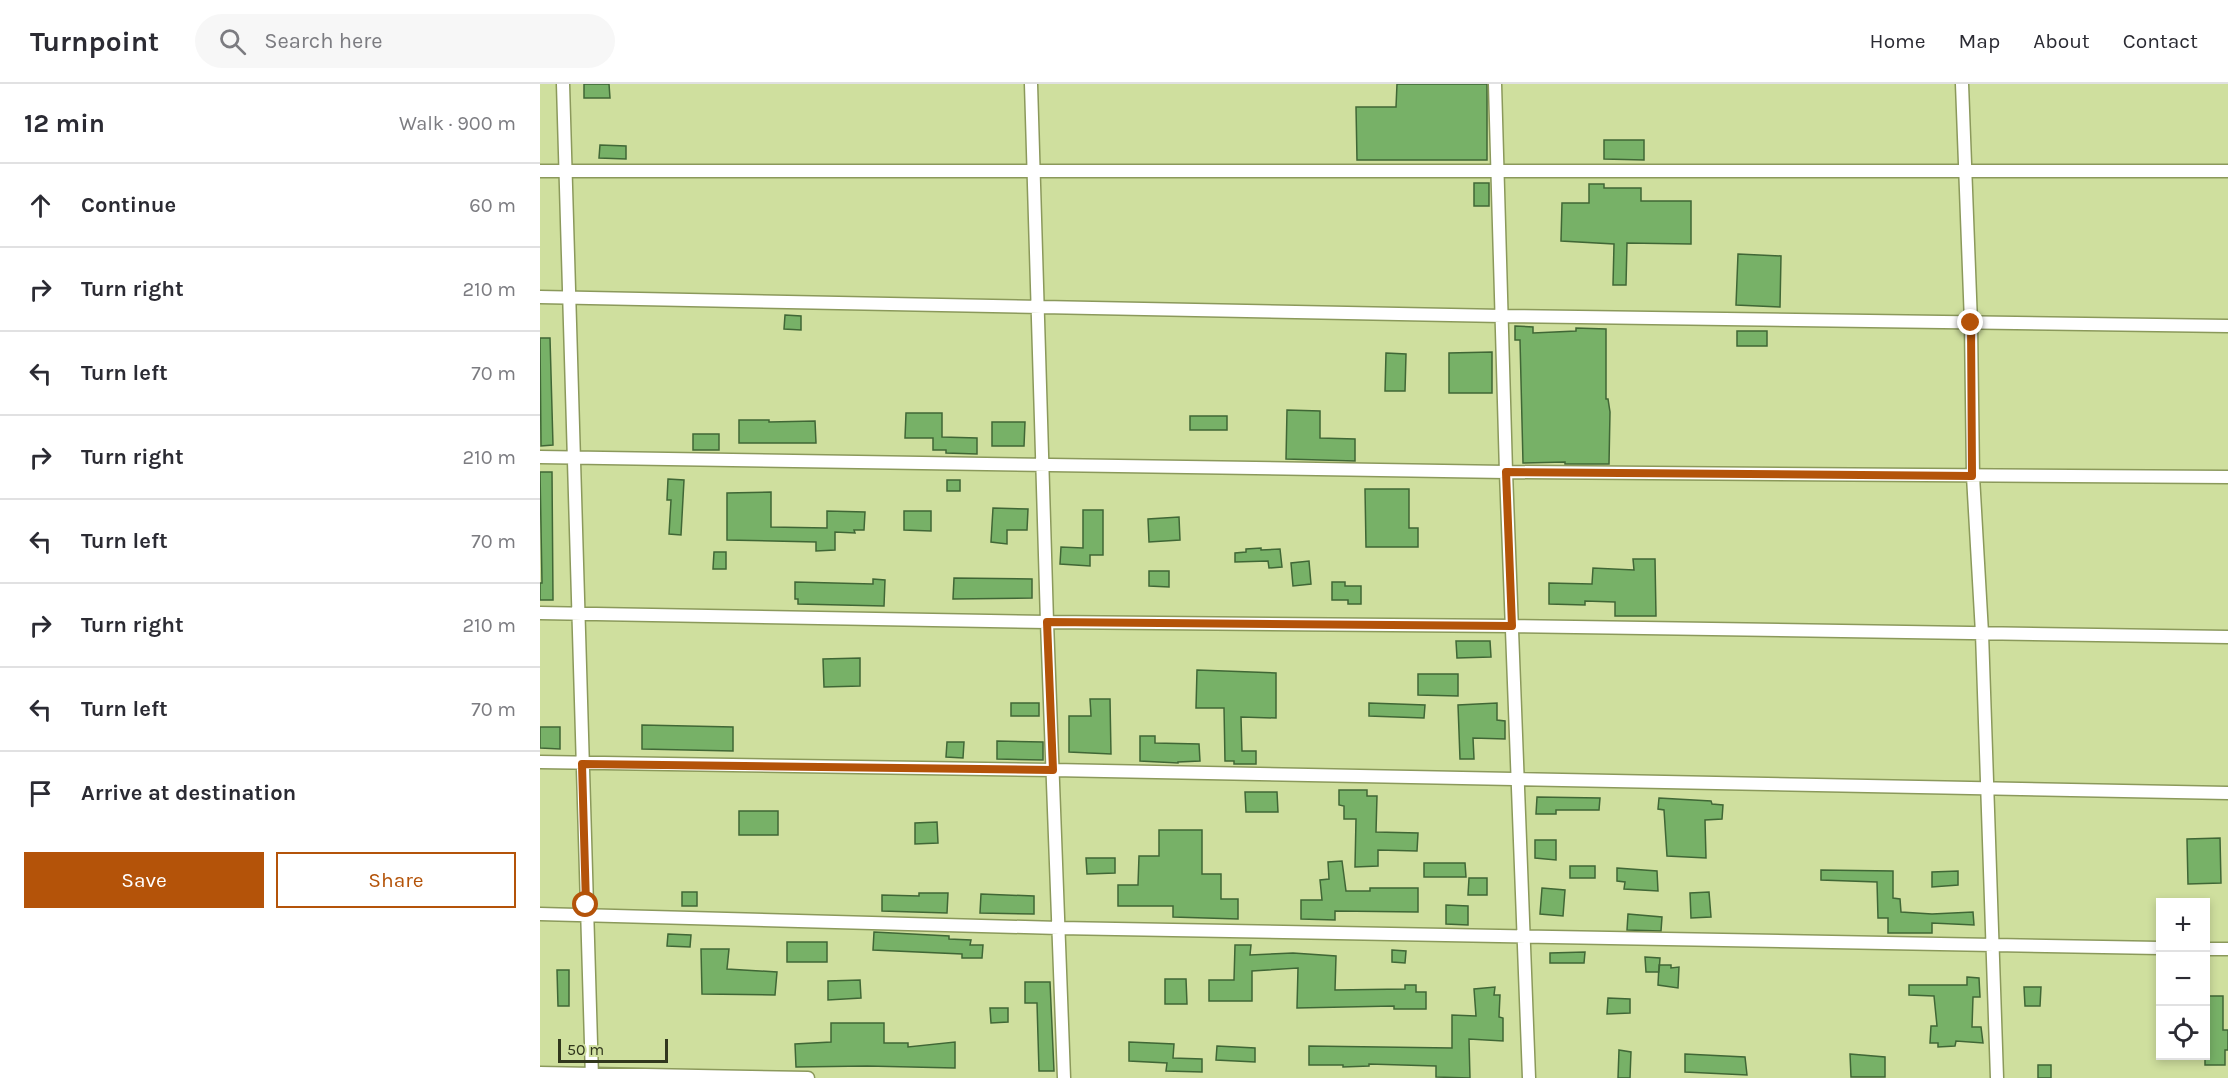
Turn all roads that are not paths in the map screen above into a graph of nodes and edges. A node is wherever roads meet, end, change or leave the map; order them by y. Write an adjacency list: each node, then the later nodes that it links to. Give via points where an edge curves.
1 (563, 84): 6 (street)
2 (1031, 84): 9 (street)
3 (1495, 84): 10 (street)
4 (1962, 84): 7 (street)
5 (540, 171): 6 (street)
6 (567, 171): 9 (street); 12 (street)
7 (1965, 171): 8 (street); 10 (street); 15 (street)
8 (2228, 171)
9 (1034, 172): 10 (street); 13 (street)
10 (1498, 172): 14 (street)
11 (540, 297): 12 (street)
12 (569, 297): 13 (street); 18 (street)
13 (1038, 306): 14 (street); 19 (street)
14 (1502, 316): 15 (street); 20 (street)
15 (1971, 323): 16 (street); 21 (street)
16 (2228, 326)
17 (540, 457): 18 (street)
18 (573, 458): 19 (street); 24 (street)
19 (1044, 466): 20 (street); 25 (street)
20 (1506, 472): 21 (street); 26 (street)
21 (1972, 476): 22 (street); 27 (street)
22 (2228, 477)
23 (540, 613): 24 (street)
24 (578, 615): 25 (street); 30 (street)
25 (1047, 622): 26 (street); 31 (street)
26 (1512, 626): 27 (street); 32 (street)
27 (1982, 633): 28 (street); 33 (street)
28 (2228, 637)
29 (540, 762): 30 (street)
30 (582, 764): 31 (street); 36 (street)
31 (1053, 770): 32 (street); 37 (street)
32 (1517, 780): 33 (street); 38 (street)
33 (1987, 788): 34 (street); 39 (street)
34 (2228, 793)
35 (540, 914): 36 (street)
36 (587, 914): 37 (street); 44 (street)
37 (1059, 928): 38 (street); 46 (street)
38 (1523, 938): 39 (street); 47 (street)
39 (1992, 945): 40 (street); 48 (street)
40 (2156, 948)
41 (2210, 949): 42 (street)
42 (2228, 949)
43 (540, 1073): 44 (street)
44 (592, 1076): 45 (street)
45 (808, 1078)
46 (1064, 1078)
47 (1529, 1078)
48 (1997, 1078)

